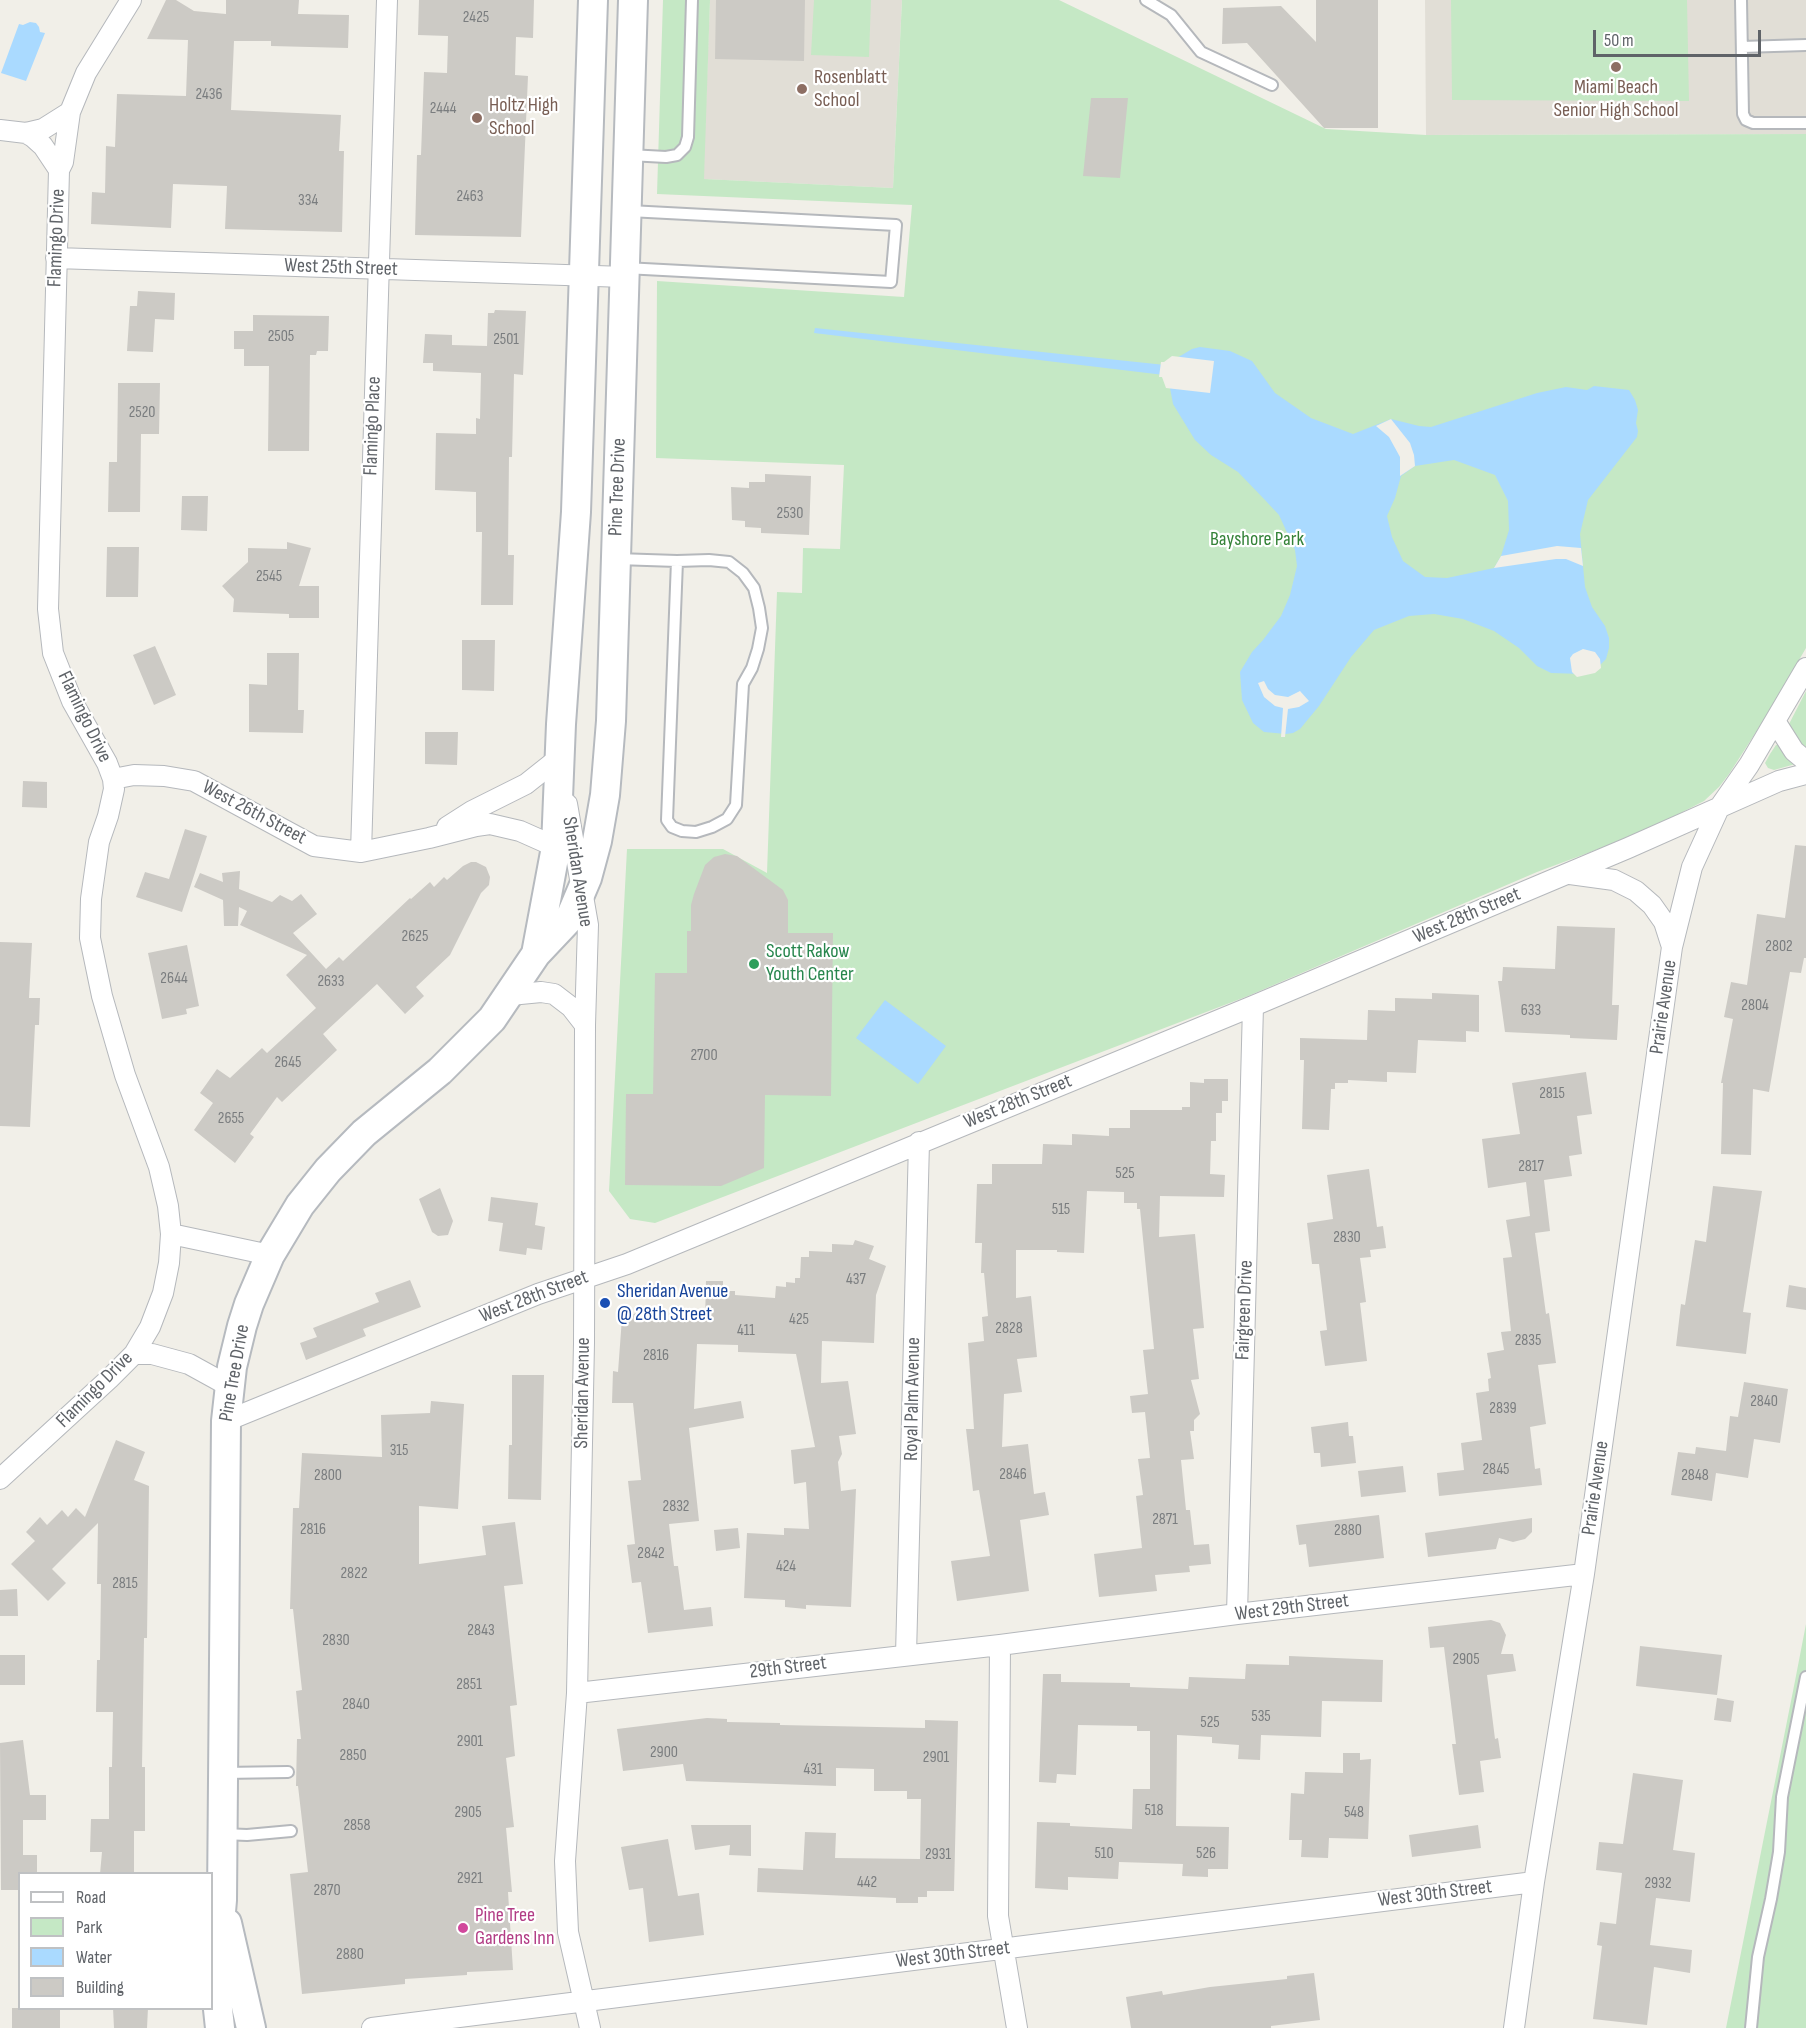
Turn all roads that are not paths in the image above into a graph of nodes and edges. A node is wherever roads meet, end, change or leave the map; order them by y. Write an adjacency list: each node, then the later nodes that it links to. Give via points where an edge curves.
1 (131, 0): 11 (street, Flamingo Drive, via 91,63)
2 (387, 0): 19 (street, Flamingo Place)
3 (593, 0): 21 (main road, Pine Tree Drive)
4 (633, 0): 15 (main road, Pine Tree Drive)
5 (692, 0): 15 (lane, via 685,147 666,157)
6 (1146, 0): 10 (lane, via 1171,15 1202,52)
7 (1742, 0): 9 (lane)
8 (1806, 45): 9 (lane)
9 (1742, 46): 12 (lane, via 1746,120)
10 (1272, 85)
11 (70, 112): 14 (street, via 43,129); 16 (street, Flamingo Drive)
12 (1806, 123)
13 (0, 130): 14 (street)
14 (26, 133): 16 (street, via 44,146)
15 (629, 155): 17 (main road, Pine Tree Drive)
16 (59, 170): 18 (street, Flamingo Drive)
17 (627, 210): 20 (main road, Pine Tree Drive); 20 (lane, via 896,225 891,282)
18 (56, 258): 19 (street, West 25th Street); 29 (street, Flamingo Drive, via 48,609 53,653 72,701)
19 (378, 269): 21 (street, West 25th Street); 33 (street, Flamingo Place)
20 (625, 273): 21 (street, West 25th Street); 22 (main road, Pine Tree Drive)
21 (584, 276): 26 (main road, Pine Tree Drive, via 576,512)
22 (615, 559): 23 (lane); 35 (main road, Pine Tree Drive, via 605,795 593,862)
23 (677, 561): 23 (lane, via 667,820 672,827 696,832 727,819 736,805 742,684 755,658 762,628 754,588 743,573 729,562)
24 (1806, 668): 25 (street, Prairie Avenue)
25 (1775, 721): 27 (street, via 1794,751); 30 (street, Prairie Avenue)
26 (560, 757): 31 (street, West 26th Street, via 526,784); 32 (main road, Pine Tree Drive); 35 (street, Sheridan Avenue)
27 (1806, 761)
28 (1806, 774): 30 (street, West 28th Street, via 1779,781)
29 (113, 779): 33 (street, West 26th Street, via 134,775 194,781 314,846); 42 (street, Flamingo Drive, via 114,789 99,842 90,938 125,1075 159,1167)
30 (1719, 808): 34 (street, West 28th Street); 36 (street, Prairie Avenue, via 1692,867)
31 (429, 838): 32 (street, West 26th Street, via 498,824); 33 (street, West 26th Street)
32 (556, 847): 37 (main road, Pine Tree Drive)
33 (362, 852)
34 (1567, 873): 36 (street, Prairie Avenue, via 1614,880 1636,891 1664,922); 39 (street, West 28th Street)
35 (581, 895): 37 (main road, Pine Tree Drive, via 570,918); 40 (street, Sheridan Avenue, via 588,925)
36 (1672, 947): 49 (street, Prairie Avenue)
37 (536, 954): 38 (main road, Pine Tree Drive)
38 (510, 995): 40 (street, via 554,994); 43 (main road, Pine Tree Drive, via 457,1056 345,1152 300,1205)
39 (1253, 1006): 41 (street, West 28th Street); 50 (street, Fairgreen Drive)
40 (585, 1025): 44 (street, Sheridan Avenue)
41 (919, 1142): 44 (street, West 28th Street, via 627,1264); 52 (street, Royal Palm Avenue)
42 (171, 1234): 43 (street); 45 (street, Flamingo Drive, via 163,1293)
43 (270, 1255): 46 (main road, Pine Tree Drive, via 242,1326)
44 (584, 1277): 47 (street, West 28th Street); 54 (street, Sheridan Avenue)
45 (134, 1354): 46 (street, via 152,1354 189,1364); 48 (street, Flamingo Drive)
46 (229, 1386): 47 (main road, Pine Tree Drive)
47 (226, 1421): 56 (main road, Pine Tree Drive)
48 (0, 1479)
49 (1584, 1574): 50 (street, West 29th Street); 59 (street, Prairie Avenue)
50 (1237, 1614): 51 (street, West 29th Street)
51 (1000, 1645): 52 (street, 29th Street); 61 (street, via 998,1916)
52 (906, 1655): 54 (street, 29th Street)
53 (1806, 1677): 69 (lane, via 1782,1797 1779,1852 1758,1957)
54 (577, 1693): 62 (street, Sheridan Avenue, via 565,1861 568,1932)
55 (288, 1772): 56 (lane)
56 (222, 1773): 58 (main road, Pine Tree Drive)
57 (291, 1831): 58 (lane)
58 (222, 1834): 60 (main road, Pine Tree Drive)
59 (1534, 1882): 61 (street, West 30th Street); 68 (street, Prairie Avenue)
60 (222, 1900): 63 (main road, Pine Tree Drive, via 215,1981); 64 (main road, Pine Tree Drive)
61 (1003, 1949): 62 (street, West 30th Street); 67 (street)
62 (582, 2001): 65 (street, West 30th Street); 66 (street, Sheridan Avenue)
63 (220, 2028)
64 (251, 2028)
65 (372, 2028)
66 (590, 2028)
67 (1017, 2028)
68 (1514, 2028)
69 (1751, 2028)

